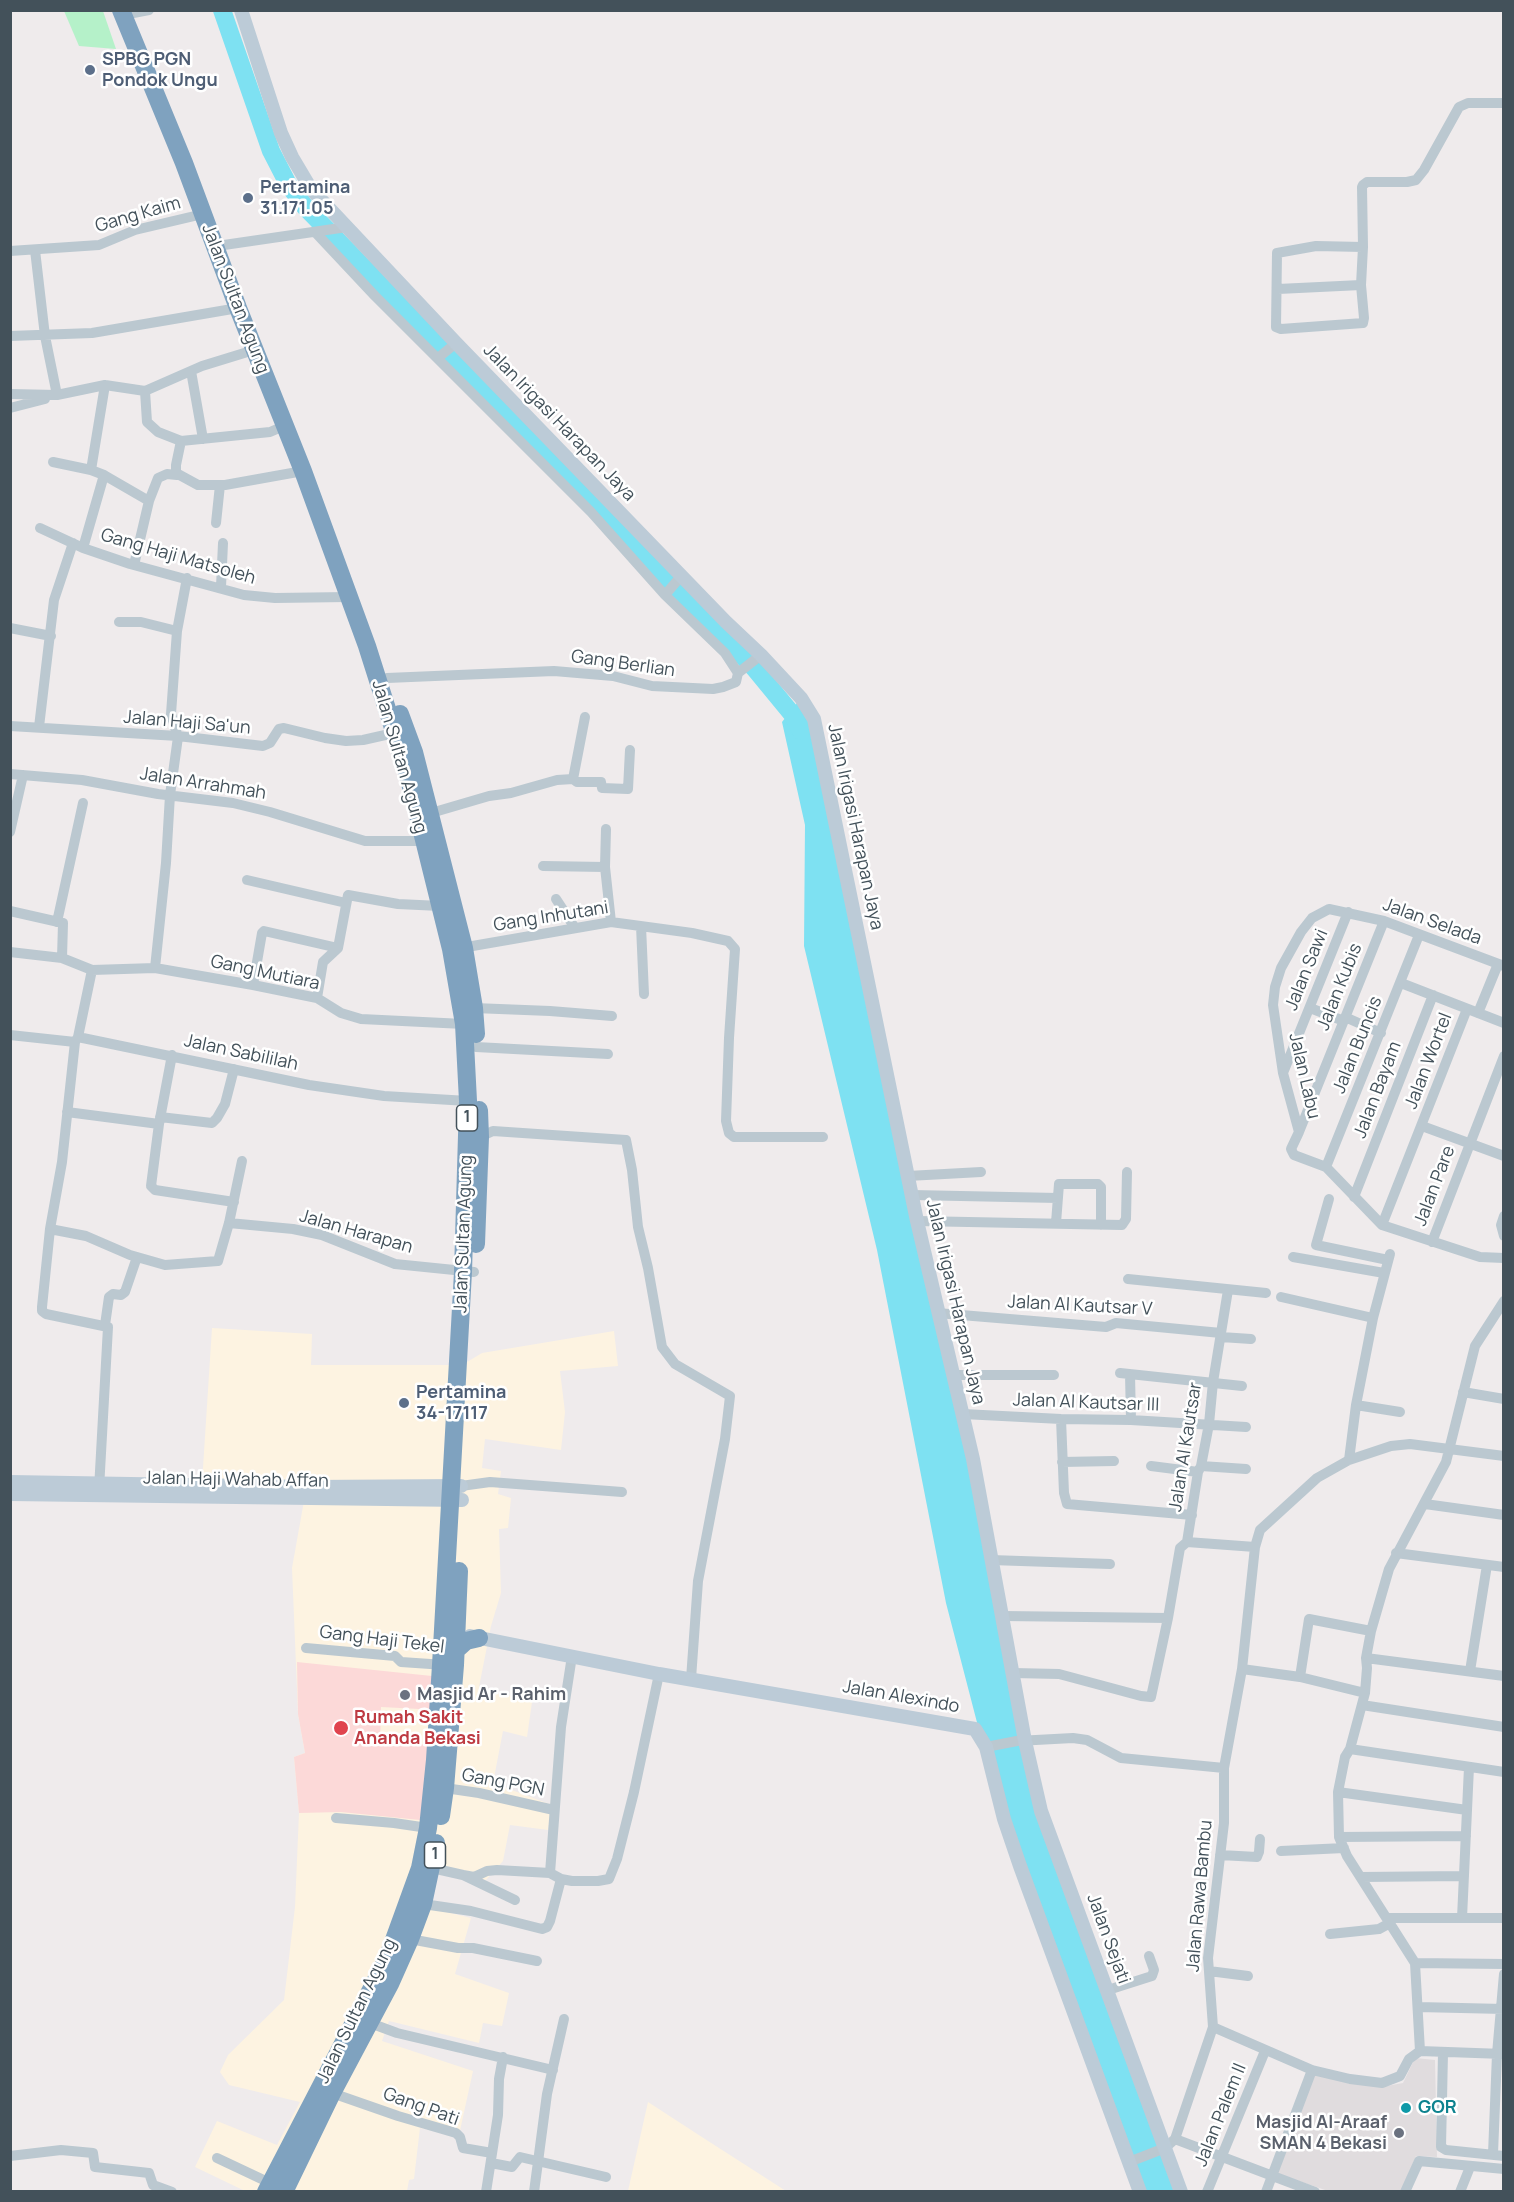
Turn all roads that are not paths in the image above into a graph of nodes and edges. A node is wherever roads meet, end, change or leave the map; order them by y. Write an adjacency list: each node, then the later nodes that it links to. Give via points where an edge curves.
1 (241, 10): 5 (street, Jalan Irigasi Harapan Jaya, via 292,157 311,189)
2 (133, 12): 4 (highway, Jalan Sultan Agung / 1, via 158,98)
3 (1503, 103): 8 (street, via 1468,103 1459,107 1416,180 1364,183)
4 (207, 213): 7 (highway, Jalan Sultan Agung / 1); 9 (street, Gang Kaim, via 135,230 99,245); 13 (highway, Jalan Sultan Agung / 1)
5 (343, 228): 6 (street); 16 (street, Jalan Irigasi Harapan Jaya)
6 (320, 231): 7 (street); 16 (street, via 375,296)
7 (224, 245): 17 (highway, Jalan Sultan Agung / 1)
8 (1363, 247): 11 (street); 12 (street, via 1280,250 1275,255)
9 (35, 250): 10 (street, Gang Kaim); 15 (street)
10 (10, 251)
11 (1361, 285): 12 (street); 12 (street, via 1363,323 1281,329 1275,324)
12 (1278, 289)
13 (238, 308): 15 (street, via 92,333); 17 (highway, Jalan Sultan Agung / 1)
14 (10, 336): 15 (street)
15 (45, 336): 22 (street)
16 (446, 351): 33 (street, Jalan Irigasi Harapan Jaya); 35 (street)
17 (261, 358): 18 (street); 24 (highway, Jalan Sultan Agung / 1); 52 (highway, Jalan Sultan Agung / 1, via 311,465)
18 (191, 370): 20 (street); 25 (street)
19 (105, 385): 20 (street); 22 (street); 28 (street)
20 (146, 391): 26 (street, via 147,422 162,434)
21 (10, 394): 22 (street)
22 (57, 395): 23 (street)
23 (10, 408)
24 (284, 426): 25 (street, via 270,432); 29 (highway, Jalan Sultan Agung / 1)
25 (202, 438): 26 (street)
26 (181, 441): 31 (street)
27 (53, 462): 28 (street)
28 (91, 470): 30 (street)
29 (303, 471): 32 (street); 45 (highway, Jalan Sultan Agung / 1)
30 (104, 475): 34 (street); 39 (street)
31 (177, 475): 32 (street, via 198,485); 34 (street, via 158,478)
32 (220, 485): 36 (street)
33 (604, 499): 35 (street); 41 (street, Jalan Irigasi Harapan Jaya)
34 (149, 501): 40 (street)
35 (593, 511): 44 (street)
36 (216, 523)
37 (40, 528): 39 (street, Gang Haji Matsoleh)
38 (223, 543): 43 (street)
39 (78, 545): 40 (street, Gang Haji Matsoleh); 49 (street, via 54,600)
40 (134, 565): 42 (street, Gang Haji Matsoleh)
41 (681, 577): 44 (street); 50 (street, Jalan Irigasi Harapan Jaya)
42 (187, 578): 43 (street, Gang Haji Matsoleh); 48 (street)
43 (221, 587): 45 (street, Gang Haji Matsoleh, via 274,598)
44 (667, 592): 51 (street)
45 (348, 597): 56 (highway, Jalan Sultan Agung / 1)
46 (119, 622): 48 (street, via 141,622)
47 (10, 628): 49 (street)
48 (177, 631): 57 (street, via 171,714)
49 (51, 636): 55 (street)
50 (759, 657): 51 (street); 124 (street, Jalan Irigasi Harapan Jaya, via 801,698 814,719)
51 (743, 670): 52 (street, Gang Berlian, via 736,682 712,689 652,686 614,676 554,671)
52 (387, 678): 64 (highway, Jalan Sultan Agung / 1)
53 (585, 717): 61 (street)
54 (10, 726): 55 (street, Jalan Haji Sa'un)
55 (39, 727): 57 (street, Jalan Haji Sa'un)
56 (394, 733): 57 (street, Jalan Haji Sa'un, via 349,741 284,728 263,746); 67 (highway, Jalan Sultan Agung / 1)
57 (178, 736): 62 (street)
58 (630, 750): 61 (street, via 629,786 625,789 602,788 601,782 577,783)
59 (10, 774): 60 (street, Jalan Arrahmah)
60 (22, 775): 62 (street, Jalan Arrahmah, via 82,780); 66 (street)
61 (573, 779): 64 (street, via 489,796)
62 (170, 795): 67 (street, Jalan Arrahmah, via 253,807 365,841); 87 (street)
63 (83, 802): 77 (street)
64 (431, 813): 83 (highway, Jalan Sultan Agung / 1)
65 (606, 829): 69 (street)
66 (10, 832)
67 (423, 841): 73 (highway, Jalan Sultan Agung / 1)
68 (543, 866): 69 (street)
69 (605, 867): 78 (street)
70 (247, 880): 72 (street)
71 (556, 899): 80 (street)
72 (346, 903): 73 (street, via 351,894 391,903); 82 (street)
73 (440, 906): 83 (highway, Jalan Sultan Agung / 1)
74 (10, 911): 77 (street)
75 (1348, 912): 76 (street, Jalan Selada); 95 (street, Jalan Sawi); 110 (street, Jalan Labu, via 1329,909 1312,918 1281,968 1273,1005)
76 (1384, 921): 81 (street, Jalan Selada); 99 (street, Jalan Kubis)
77 (57, 922): 85 (street, via 63,923)
78 (611, 922): 79 (street, Gang Inhutani); 80 (street, Gang Inhutani)
79 (641, 926): 91 (street); 117 (street, Gang Inhutani, via 728,941 735,950 726,1122 729,1133 734,1137)
80 (575, 928): 83 (street, Gang Inhutani)
81 (1419, 934): 86 (street, Jalan Selada); 89 (street, Jalan Buncis)
82 (338, 948): 90 (street, via 263,932); 93 (street, via 323,962)
83 (458, 949): 94 (highway, Jalan Sultan Agung / 1); 101 (highway, Jalan Sultan Agung / 1)
84 (10, 952): 85 (street)
85 (62, 958): 88 (street)
86 (1501, 965): 97 (street)
87 (155, 968): 88 (street, Gang Mutiara); 90 (street, Gang Mutiara)
88 (92, 970): 104 (street)
89 (1401, 983): 92 (street); 102 (street, Jalan Buncis)
90 (253, 985): 93 (street, Gang Mutiara)
91 (644, 994)
92 (1433, 995): 96 (street); 126 (street, Jalan Bayam)
93 (317, 998): 101 (street, Gang Mutiara, via 341,1013 362,1019)
94 (474, 1008): 98 (street); 105 (highway, Jalan Sultan Agung / 1)
95 (1310, 1008): 99 (street); 110 (street, Jalan Sawi)
96 (1467, 1009): 97 (street); 114 (street, Jalan Wortel)
97 (1478, 1013): 100 (street)
98 (612, 1016)
99 (1344, 1019): 102 (street); 115 (street, Jalan Kubis)
100 (1503, 1023)
101 (464, 1024): 111 (highway, Jalan Sultan Agung / 1)
102 (1381, 1033): 121 (street, Jalan Buncis)
103 (10, 1035): 104 (street, Jalan Sabililah)
104 (76, 1040): 107 (street, Jalan Sabililah); 112 (street)
105 (476, 1047): 106 (street); 116 (highway, Jalan Sultan Agung / 1)
106 (608, 1054)
107 (172, 1055): 109 (street, Jalan Sabililah); 113 (street)
108 (1503, 1056): 118 (street, Jalan Pare)
109 (234, 1069): 111 (street, Jalan Sabililah, via 374,1094); 113 (street, via 225,1104 212,1123)
110 (1283, 1073): 115 (street, Jalan Labu)
111 (468, 1101): 142 (highway, Jalan Sultan Agung / 1)
112 (67, 1112): 113 (street); 136 (street)
113 (159, 1120): 129 (street, via 152,1188)
114 (1422, 1126): 118 (street, Jalan Wortel); 135 (street, Jalan Wortel)
115 (1299, 1132): 121 (street, Jalan Labu, via 1291,1149 1294,1155)
116 (480, 1137): 142 (highway, Jalan Sultan Agung / 1); 204 (street, via 493,1131 621,1138 628,1142 638,1227 662,1347 675,1364 730,1396 698,1581)
117 (822, 1137)
118 (1470, 1143): 119 (street, Jalan Pare); 138 (street, Jalan Pare)
119 (1503, 1156)
120 (242, 1161): 129 (street)
121 (1326, 1167): 126 (street, Jalan Labu)
122 (981, 1172): 124 (street)
123 (1127, 1172): 134 (street, via 1125,1223)
124 (908, 1176): 125 (street, Jalan Irigasi Harapan Jaya)
125 (912, 1195): 127 (street); 131 (street, Jalan Irigasi Harapan Jaya)
126 (1354, 1197): 135 (street, Jalan Labu)
127 (1058, 1198): 133 (street); 134 (street, via 1060,1183 1099,1185)
128 (1329, 1199): 143 (street, via 1316,1245 1389,1257)
129 (234, 1202): 132 (street)
130 (1503, 1216): 137 (street)
131 (917, 1221): 133 (street); 149 (street, Jalan Irigasi Harapan Jaya)
132 (229, 1223): 139 (street, via 218,1261 169,1265); 142 (street, Jalan Harapan, via 308,1232 394,1264)
133 (1056, 1223): 134 (street)
134 (1101, 1225)
135 (1382, 1225): 138 (street, Jalan Labu)
136 (50, 1229): 139 (street, via 86,1236); 151 (street, via 42,1311)
137 (1503, 1236)
138 (1432, 1242): 141 (street, Jalan Labu, via 1480,1257)
139 (137, 1257): 151 (street, via 125,1292 109,1297)
140 (1293, 1257): 143 (street)
141 (1503, 1258)
142 (469, 1272): 177 (highway, Jalan Sultan Agung / 1)
143 (1384, 1273): 150 (street)
144 (1128, 1280): 145 (street)
145 (1228, 1290): 146 (street); 152 (street, Jalan Al Kautsar)
146 (1266, 1293)
147 (1281, 1297): 150 (street)
148 (1503, 1301): 158 (street, via 1475,1346)
149 (937, 1313): 152 (street, Jalan Al Kautsar V, via 1106,1327 1116,1323); 155 (street, Jalan Irigasi Harapan Jaya)
150 (1373, 1318): 160 (street)
151 (105, 1325): 176 (street, via 109,1330)
152 (1221, 1335): 153 (street, Jalan Al Kautsar V); 156 (street, Jalan Al Kautsar)
153 (1251, 1339)
154 (1054, 1375): 155 (street)
155 (953, 1376): 162 (street, Jalan Irigasi Harapan Jaya)
156 (1213, 1382): 157 (street); 164 (street, via 1125,1373); 165 (street, Jalan Al Kautsar)
157 (1242, 1386)
158 (1462, 1392): 159 (street); 167 (street)
159 (1503, 1399)
160 (1356, 1405): 161 (street); 169 (street)
161 (1400, 1412)
162 (963, 1414): 163 (street, Jalan Al Kautsar III); 186 (street, Jalan Irigasi Harapan Jaya)
163 (1061, 1419): 164 (street, Jalan Al Kautsar III); 171 (street)
164 (1131, 1420): 165 (street, Jalan Al Kautsar III)
165 (1209, 1424): 166 (street, Jalan Al Kautsar III); 173 (street, Jalan Al Kautsar)
166 (1246, 1427)
167 (1451, 1448): 168 (street); 169 (street, via 1391,1446); 180 (street)
168 (1503, 1456)
169 (1349, 1460): 184 (street, via 1317,1478 1262,1528)
170 (1114, 1461): 171 (street)
171 (1062, 1462): 181 (street, via 1067,1504)
172 (1151, 1466): 173 (street)
173 (1199, 1469): 174 (street); 181 (street, Jalan Al Kautsar)
174 (1246, 1469)
175 (10, 1482): 176 (street, Jalan Haji Wahab Affan)
176 (98, 1490): 177 (street, Jalan Haji Wahab Affan); 179 (street, Jalan Haji Wahab Affan)
177 (456, 1492): 178 (street, via 490,1482); 194 (highway, Jalan Sultan Agung / 1)
178 (622, 1492)
179 (10, 1494)
180 (1425, 1504): 182 (street); 185 (street)
181 (1192, 1515): 183 (street, Jalan Al Kautsar)
182 (1503, 1515)
183 (1188, 1542): 184 (street); 191 (street, Jalan Al Kautsar, via 1180,1548)
184 (1255, 1547): 198 (street)
185 (1396, 1553): 188 (street); 192 (street)
186 (991, 1560): 187 (street); 190 (street, Jalan Irigasi Harapan Jaya)
187 (1110, 1564)
188 (1487, 1565): 189 (street); 199 (street)
189 (1503, 1567)
190 (1003, 1616): 191 (street); 200 (street, Jalan Irigasi Harapan Jaya)
191 (1168, 1618): 200 (street, Jalan Al Kautsar, via 1151,1697 1059,1674)
192 (1371, 1631): 197 (street); 203 (street, via 1309,1619)
193 (479, 1638): 194 (highway); 196 (street, Jalan Alexindo)
194 (451, 1645): 195 (street, Gang Haji Tekel, via 401,1662 395,1656); 214 (highway, Jalan Sultan Agung / 1); 219 (highway, Jalan Sultan Agung / 1)
195 (306, 1648)
196 (572, 1656): 201 (street, Jalan Alexindo); 216 (street)
197 (1366, 1658): 199 (street); 205 (street)
198 (1242, 1669): 203 (street); 212 (street)
199 (1470, 1671): 202 (street)
200 (1013, 1673): 208 (street, Jalan Irigasi Harapan Jaya)
201 (659, 1674): 204 (street, Jalan Alexindo); 231 (street, via 634,1792 610,1878)
202 (1503, 1676)
203 (1300, 1677): 205 (street)
204 (691, 1679): 209 (street, Jalan Alexindo, via 970,1727)
205 (1365, 1693): 206 (street)
206 (1362, 1705): 207 (street); 210 (street)
207 (1503, 1727)
208 (1021, 1741): 209 (street); 212 (street, via 1073,1737 1121,1758); 246 (street, Jalan Sejati, via 1042,1815)
209 (993, 1745): 266 (street, Jalan Alexindo, via 1004,1819)
210 (1350, 1749): 211 (street); 215 (street)
211 (1469, 1767): 213 (street); 217 (street)
212 (1224, 1768): 225 (street, Jalan Rawa Bambu)
213 (1503, 1772)
214 (445, 1788): 216 (street, Gang PGN); 226 (highway, Jalan Sultan Agung / 1)
215 (1338, 1792): 217 (street); 221 (street)
216 (554, 1810): 227 (street)
217 (1467, 1810): 220 (street)
218 (336, 1818): 219 (street)
219 (428, 1828): 272 (highway, Jalan Sultan Agung / 1, via 420,1868 387,1959)
220 (1466, 1836): 221 (street); 229 (street)
221 (1339, 1837): 223 (street)
222 (1260, 1839): 225 (street, via 1257,1857)
223 (1344, 1848): 224 (street); 230 (street)
224 (1281, 1851)
225 (1220, 1855): 243 (street, Jalan Rawa Bambu)
226 (432, 1868): 228 (street); 233 (highway, Jalan Sultan Agung / 1)
227 (550, 1873): 228 (street, via 497,1870 474,1877); 231 (street)
228 (463, 1875): 232 (street)
229 (1464, 1876): 230 (street); 234 (street)
230 (1361, 1877): 236 (street)
231 (561, 1879): 233 (street, via 550,1920 542,1929 471,1911)
232 (515, 1900)
233 (423, 1904): 238 (highway, Jalan Sultan Agung / 1)
234 (1462, 1918): 235 (street); 236 (street)
235 (1503, 1918)
236 (1389, 1921): 237 (street, via 1379,1929); 241 (street)
237 (1330, 1934)
238 (410, 1939): 240 (street); 250 (highway, Jalan Sultan Agung / 1)
239 (1149, 1956): 246 (street, via 1152,1976)
240 (537, 1961)
241 (1415, 1963): 242 (street); 247 (street)
242 (1503, 1964)
243 (1209, 1971): 245 (street); 251 (street, Jalan Rawa Bambu)
244 (1503, 1974): 248 (street)
245 (1248, 1976)
246 (1108, 1990): 260 (street, Jalan Sejati)
247 (1418, 2007): 248 (street); 253 (street)
248 (1502, 2010): 255 (street)
249 (564, 2019): 257 (street)
250 (370, 2024): 256 (street); 259 (highway, Jalan Sultan Agung / 1)
251 (1213, 2027): 252 (street); 260 (street)
252 (1265, 2051): 258 (street); 263 (street, Jalan Palem II)
253 (1420, 2051): 254 (street); 258 (street, via 1409,2059 1400,2076 1382,2083)
254 (1443, 2053): 255 (street); 268 (street, via 1442,2147)
255 (1500, 2054): 261 (street)
256 (504, 2057): 257 (street); 265 (street)
257 (553, 2070): 267 (street)
258 (1312, 2070): 270 (street)
259 (332, 2093): 265 (street, Gang Pati, via 456,2133 462,2148); 272 (highway, Jalan Sultan Agung / 1)
260 (1165, 2146): 263 (street); 266 (street); 277 (street, Jalan Sejati)
261 (1498, 2155): 268 (street)
262 (10, 2156): 273 (street, via 61,2150 93,2153 95,2167 149,2173 153,2186)
263 (1222, 2157): 270 (street); 278 (street, Jalan Palem II)
264 (217, 2158): 272 (street)
265 (491, 2158): 267 (street, via 512,2167 519,2157); 274 (street)
266 (1134, 2160): 276 (street, Jalan Alexindo)
267 (539, 2161): 271 (street); 275 (street)
268 (1478, 2162): 269 (street); 281 (street, via 1419,2161); 282 (street)
269 (1503, 2169)
270 (1271, 2176): 279 (street); 280 (street)
271 (606, 2177)
272 (274, 2189)
273 (172, 2192)
274 (486, 2192)
275 (534, 2192)
276 (1140, 2192)
277 (1181, 2192)
278 (1208, 2192)
279 (1266, 2192)
280 (1315, 2192)
281 (1406, 2192)
282 (1460, 2192)

